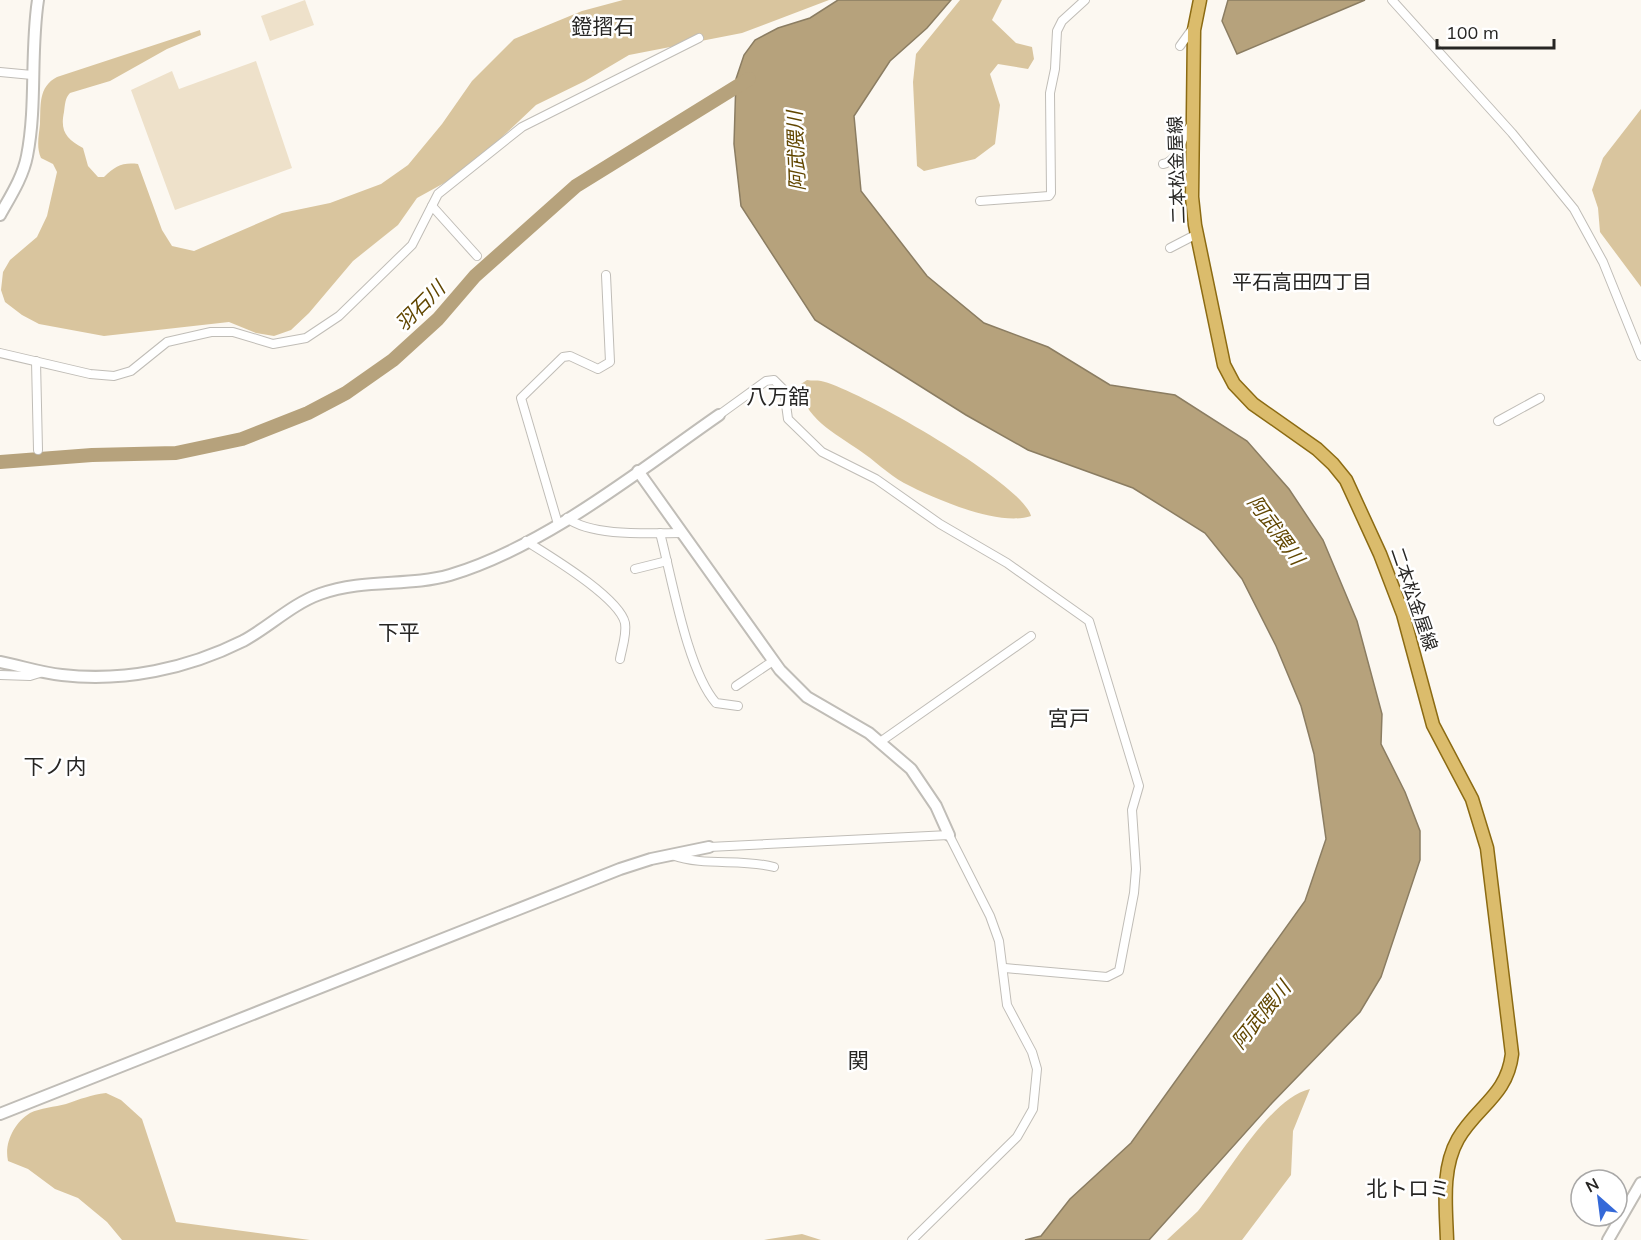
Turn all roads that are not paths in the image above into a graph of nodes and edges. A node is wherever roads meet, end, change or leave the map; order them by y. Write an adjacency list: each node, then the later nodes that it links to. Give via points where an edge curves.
1 (38, 0): 9 (street)
2 (1085, 0): 12 (street, via 1057,31 1050,93 1051,193)
3 (1200, 0): 5 (main road, 二本松金屋線)
4 (1392, 0): 20 (street, via 1512,133 1574,209 1603,262)
5 (1195, 26): 7 (street); 10 (main road, 二本松金屋線)
6 (699, 38): 13 (street, via 522,127 438,194)
7 (1180, 46)
8 (0, 72): 9 (street)
9 (32, 75): 14 (street, via 27,158)
10 (1192, 124): 11 (street, via 1176,156); 15 (main road, 二本松金屋線, via 1192,197)
11 (1163, 164)
12 (980, 201)
13 (432, 206): 17 (street); 21 (street, via 412,244 339,316 306,338 273,344 233,332 211,332 167,342 131,371 114,376)
14 (0, 215)
15 (1197, 234): 16 (street); 50 (main road, 二本松金屋線, via 1227,375 1253,404 1317,449 1346,480 1403,614 1433,725 1472,800 1487,848 1512,1054 1502,1086 1458,1140 1445,1188)
16 (1170, 248)
17 (477, 256)
18 (606, 276): 27 (street, via 610,362 598,369 570,356 563,357 521,398)
19 (0, 353): 21 (street)
20 (1641, 356)
21 (36, 361): 25 (street)
22 (1540, 399): 24 (street)
23 (719, 415): 26 (street); 46 (street, via 766,381 774,380 784,390 788,419 822,452 876,479 1089,621 1139,786 1132,810 1134,893 1119,971 1107,977)
24 (1498, 421)
25 (38, 450)
26 (638, 471): 27 (street); 29 (street)
27 (562, 521): 28 (street, via 578,526); 30 (street)
28 (660, 533): 29 (street); 31 (street)
29 (682, 533): 36 (street)
30 (526, 541): 34 (street, via 573,570 621,614 625,629); 37 (street, via 448,576 349,585 317,595 256,634 200,660 111,678)
31 (667, 561): 32 (street); 40 (street, via 689,650 708,695 716,703)
32 (635, 569)
33 (1032, 636): 41 (street)
34 (620, 659)
35 (0, 662): 37 (street)
36 (773, 662): 39 (street); 41 (street, via 807,697)
37 (44, 672): 38 (street, via 30,676)
38 (0, 675)
39 (736, 686)
40 (738, 706)
41 (880, 742): 42 (street, via 923,784)
42 (950, 836): 43 (street); 49 (street, via 999,941 1007,1005 1036,1062 1038,1084 1030,1118 1017,1137)
43 (710, 848): 44 (street)
44 (670, 855): 45 (street, via 689,861); 47 (street, via 620,868)
45 (774, 867)
46 (1005, 968)
47 (0, 1114)
48 (1641, 1183): 51 (street)
49 (912, 1240)
50 (1447, 1240)
51 (1608, 1240)

